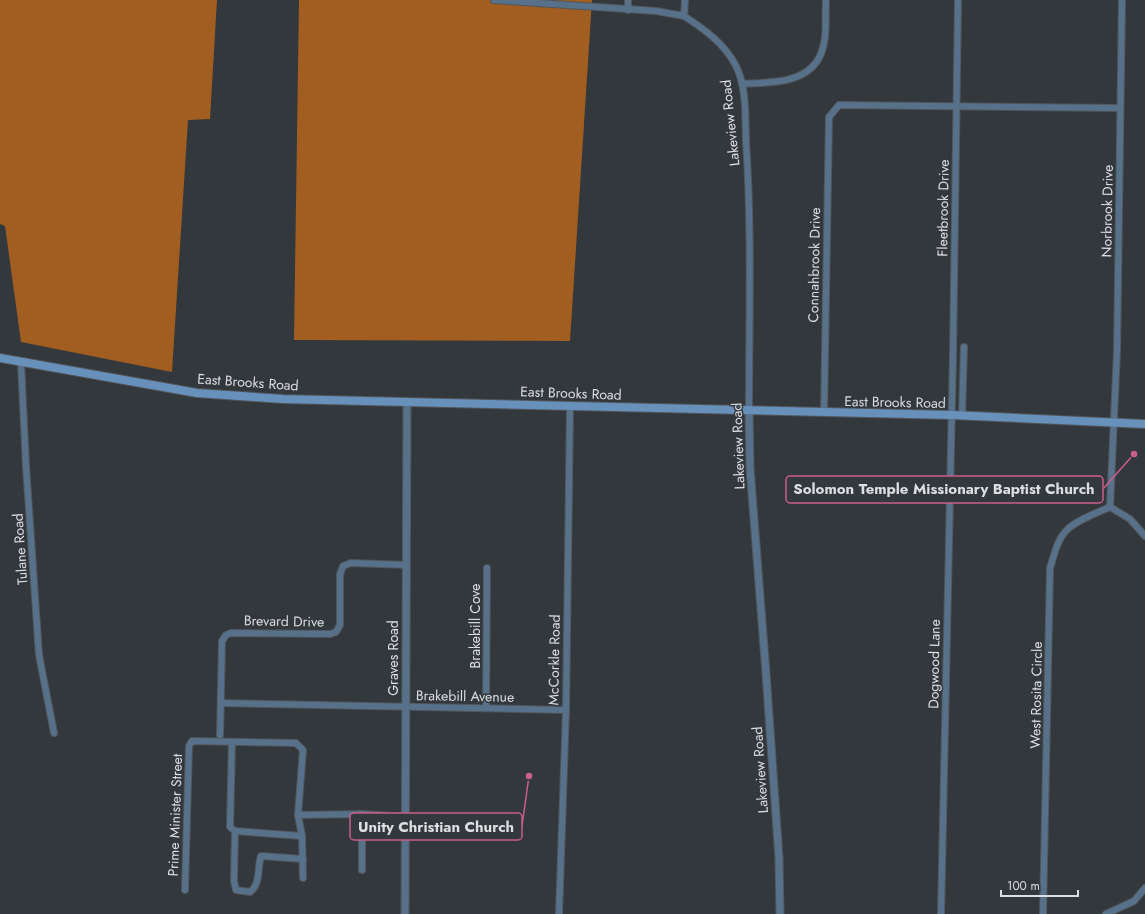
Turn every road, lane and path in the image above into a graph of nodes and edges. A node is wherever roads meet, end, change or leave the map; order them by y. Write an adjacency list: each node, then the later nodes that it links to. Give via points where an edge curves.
1 (494, 0): 7 (street)
2 (628, 0): 7 (street)
3 (685, 0): 8 (street)
4 (826, 0): 9 (street, via 824,43 818,60 806,73 780,82)
5 (958, 0): 10 (street, Fleetbrook Drive)
6 (1122, 0): 11 (street, Norbrook Drive)
7 (628, 10): 8 (street)
8 (684, 16): 9 (street, Lakeview Road, via 706,30 724,48 736,66)
9 (742, 84): 19 (street, Lakeview Road, via 751,242)
10 (956, 107): 11 (street); 15 (street, Fleetbrook Drive); 20 (street, Connahbrook Drive, via 839,105 829,117)
11 (1120, 108): 23 (street, Norbrook Drive)
12 (964, 347): 16 (street)
13 (0, 358): 14 (main road, East Brooks Road)
14 (21, 363): 17 (main road, East Brooks Road, via 197,393 283,399); 33 (street, Tulane Road, via 39,655)
15 (952, 397): 16 (street); 21 (street, Fleetbrook Drive)
16 (962, 397): 22 (street)
17 (407, 402): 18 (main road, East Brooks Road); 27 (street, Graves Road)
18 (570, 407): 19 (main road, East Brooks Road); 32 (street, McCorkle Road)
19 (749, 411): 20 (main road, East Brooks Road); 48 (street, Lakeview Road, via 750,468 766,665)
20 (824, 413): 21 (main road, East Brooks Road)
21 (952, 416): 22 (main road, East Brooks Road); 49 (street, Dogwood Lane)
22 (962, 416): 23 (main road, East Brooks Road)
23 (1114, 423): 24 (main road, East Brooks Road); 25 (street, Norbrook Drive)
24 (1145, 424)
25 (1110, 507): 26 (street, via 1130,519); 50 (street, West Rosita Circle, via 1066,530 1050,568)
26 (1145, 536)
27 (407, 565): 29 (street, Brevard Drive, via 351,563 343,566 340,574 340,625 336,632 226,635 222,641); 30 (street, Graves Road)
28 (487, 568): 31 (street, Brakebill Cove)
29 (221, 703): 30 (street, Brakebill Avenue); 34 (street, Brevard Drive)
30 (406, 706): 31 (street, Brakebill Avenue); 38 (street, Graves Road)
31 (486, 708): 32 (street, Brakebill Avenue)
32 (566, 710): 47 (street, McCorkle Road)
33 (54, 733)
34 (220, 735)
35 (232, 742): 37 (street, via 296,743 302,750); 39 (street, via 230,827); 45 (street, Prime Minister Street, via 192,741 189,746)
36 (362, 814): 37 (street); 38 (street); 42 (street)
37 (298, 815): 40 (street)
38 (406, 817): 46 (street, Graves Road)
39 (235, 831): 40 (street); 41 (street, via 236,890 253,890 257,883 261,856)
40 (302, 836): 41 (street)
41 (303, 859): 43 (street)
42 (362, 870)
43 (303, 878)
44 (1145, 888): 51 (street, via 1134,901)
45 (185, 890)
46 (405, 914)
47 (559, 914)
48 (780, 914)
49 (941, 914)
50 (1042, 914)
51 (1106, 914)

